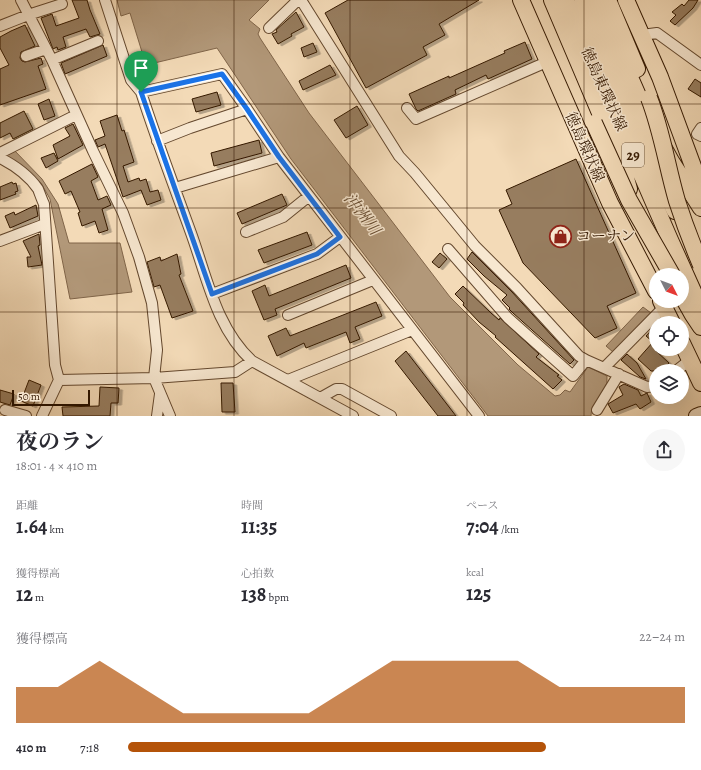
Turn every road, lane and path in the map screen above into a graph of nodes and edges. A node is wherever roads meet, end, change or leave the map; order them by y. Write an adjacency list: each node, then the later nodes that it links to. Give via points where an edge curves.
1 (21, 0): 14 (street)
2 (106, 0): 24 (street, via 131,80)
3 (298, 0): 16 (street)
4 (301, 0): 56 (street, via 399,156 475,246 579,356)
5 (521, 0): 22 (main road, 徳島環状線)
6 (541, 0): 45 (main road, 29, bridge, via 629,200)
7 (552, 0): 44 (main road, via 623,167)
8 (566, 0): 51 (main road, 徳島東環状線 / 29)
9 (583, 0): 43 (main road, 29, bridge)
10 (596, 0): 37 (main road, via 658,138)
11 (608, 0): 43 (main road, 29, bridge, via 649,98 677,201)
12 (626, 0): 17 (main road)
13 (62, 4): 14 (street)
14 (28, 15): 15 (street); 19 (street)
15 (0, 26)
16 (269, 28)
17 (642, 35): 23 (street, via 657,33); 35 (main road)
18 (98, 41): 21 (street)
19 (46, 50): 20 (street); 21 (street)
20 (26, 56)
21 (52, 60): 27 (street)
22 (549, 62): 25 (street, via 416,119); 46 (main road, 徳島環状線, via 610,203)
23 (701, 64)
24 (141, 92): 26 (street, via 222,74); 30 (street)
25 (407, 108)
26 (247, 109): 30 (street); 32 (street)
27 (76, 115): 31 (street); 62 (street, via 123,212 141,265 152,303 157,350)
28 (701, 128): 29 (street, via 697,134)
29 (701, 136)
30 (157, 141): 34 (street)
31 (0, 153)
32 (279, 157): 34 (street); 36 (street)
33 (0, 158): 38 (street, via 19,170 38,189 44,204)
34 (175, 188): 48 (street)
35 (701, 188)
36 (309, 196): 39 (street, via 283,217); 40 (street)
37 (701, 208)
38 (45, 224): 41 (street); 63 (street, via 55,365)
39 (246, 232)
40 (340, 237): 47 (street); 48 (street, via 317,254)
41 (0, 241)
42 (448, 249): 56 (street, via 508,318 573,376)
43 (701, 265)
44 (649, 268)
45 (668, 268)
46 (649, 277)
47 (373, 280): 52 (street); 54 (street)
48 (212, 294): 58 (street, via 229,334)
49 (689, 307): 53 (main road)
50 (652, 308): 60 (street)
51 (701, 309)
52 (288, 315)
53 (701, 327)
54 (412, 330): 64 (street); 78 (street)
55 (688, 356): 57 (main road)
56 (586, 360): 60 (street)
57 (690, 360): 59 (street); 65 (main road)
58 (252, 361): 62 (street, via 235,372); 64 (street)
59 (685, 364)
60 (604, 368): 61 (street)
61 (618, 374): 66 (street); 70 (street)
62 (154, 378): 63 (street); 67 (street)
63 (60, 380): 73 (street)
64 (288, 380): 68 (street)
65 (701, 383)
66 (649, 387)
67 (160, 393): 74 (street); 75 (street)
68 (320, 398): 76 (street); 77 (street, via 336,389 342,389)
69 (5, 410): 72 (street)
70 (597, 410)
71 (701, 414): 79 (main road)
72 (26, 416)
73 (42, 416)
74 (157, 416)
75 (170, 416)
76 (353, 416)
77 (391, 416)
78 (479, 416)
79 (696, 416)

